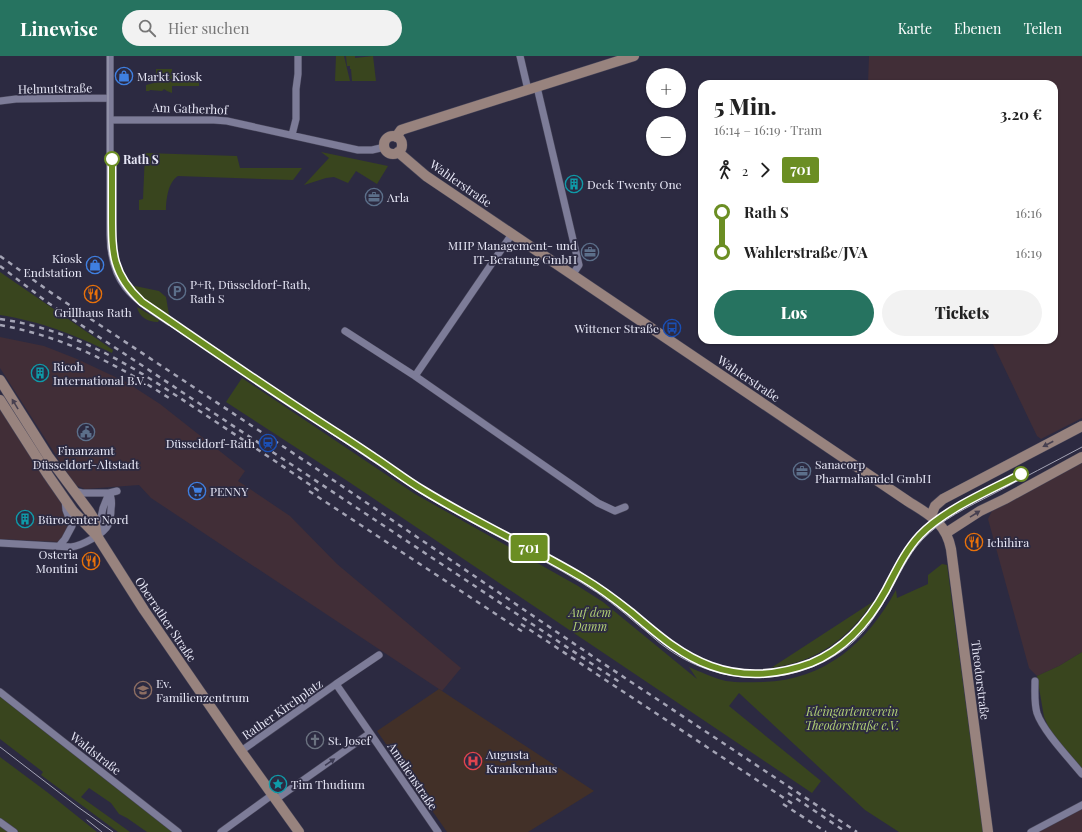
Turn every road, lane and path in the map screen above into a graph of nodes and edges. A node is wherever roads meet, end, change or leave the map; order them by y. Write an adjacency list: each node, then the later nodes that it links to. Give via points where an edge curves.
1 (110, 56): 6 (street)
2 (298, 56): 9 (street, via 296,119)
3 (520, 56): 5 (street)
4 (634, 56): 5 (main road)
5 (533, 88): 10 (main road, via 401,130); 14 (street, via 579,264)
6 (110, 98): 7 (street, Helmutstraße); 8 (street)
7 (0, 101)
8 (110, 120): 9 (street, Am Gatherhof, via 227,121); 15 (street, via 112,260 128,291)
9 (292, 135): 11 (street, Am Gatherhof, via 358,150)
10 (396, 137): 11 (main road, via 386,139); 12 (main road, via 401,143)
11 (384, 147): 12 (main road, via 390,153)
12 (398, 152): 13 (main road, Wahlerstraße, via 426,176)
13 (512, 234): 14 (main road, Wahlerstraße); 17 (street)
14 (573, 274): 28 (main road, Wahlerstraße)
15 (169, 322)
16 (345, 330): 17 (street)
17 (415, 376): 27 (street, via 598,504 615,511)
18 (0, 380): 21 (main road, one-way to 18)
19 (0, 400): 21 (main road)
20 (1082, 426): 28 (main road, one-way to 28, via 943,499 935,506)
21 (25, 430): 23 (main road); 26 (main road)
22 (1082, 457): 29 (main road, one-way to 22, via 980,511)
23 (72, 490): 25 (street, via 82,494); 30 (main road, via 94,519)
24 (117, 491): 25 (street)
25 (109, 494): 30 (street)
26 (65, 500): 30 (main road); 32 (street, via 72,526)
27 (625, 507)
28 (931, 516): 29 (main road, Theodorstraße)
29 (946, 533): 48 (main road, Theodorstraße, via 951,549)
30 (97, 536): 32 (street, via 76,547); 38 (main road, Oberrather Straße, via 144,610)
31 (0, 543): 32 (street)
32 (59, 546)
33 (379, 655): 35 (street, Rather Kirchplatz)
34 (1035, 681): 39 (street, via 1037,713 1043,725)
35 (336, 684): 37 (street, Rather Kirchplatz); 38 (street, Rather Kirchplatz)
36 (0, 692): 44 (street, Waldstraße)
37 (370, 733): 40 (street, one-way to 37); 47 (street, Amalienstraße)
38 (241, 751): 40 (main road, Oberrather Straße)
39 (1082, 774)
40 (274, 798): 45 (street); 46 (main road, Oberrather Straße)
41 (1082, 805): 49 (street)
42 (0, 822): 43 (street)
43 (14, 832)
44 (178, 832)
45 (222, 832)
46 (299, 832)
47 (438, 832)
48 (988, 832)
49 (1031, 832)

